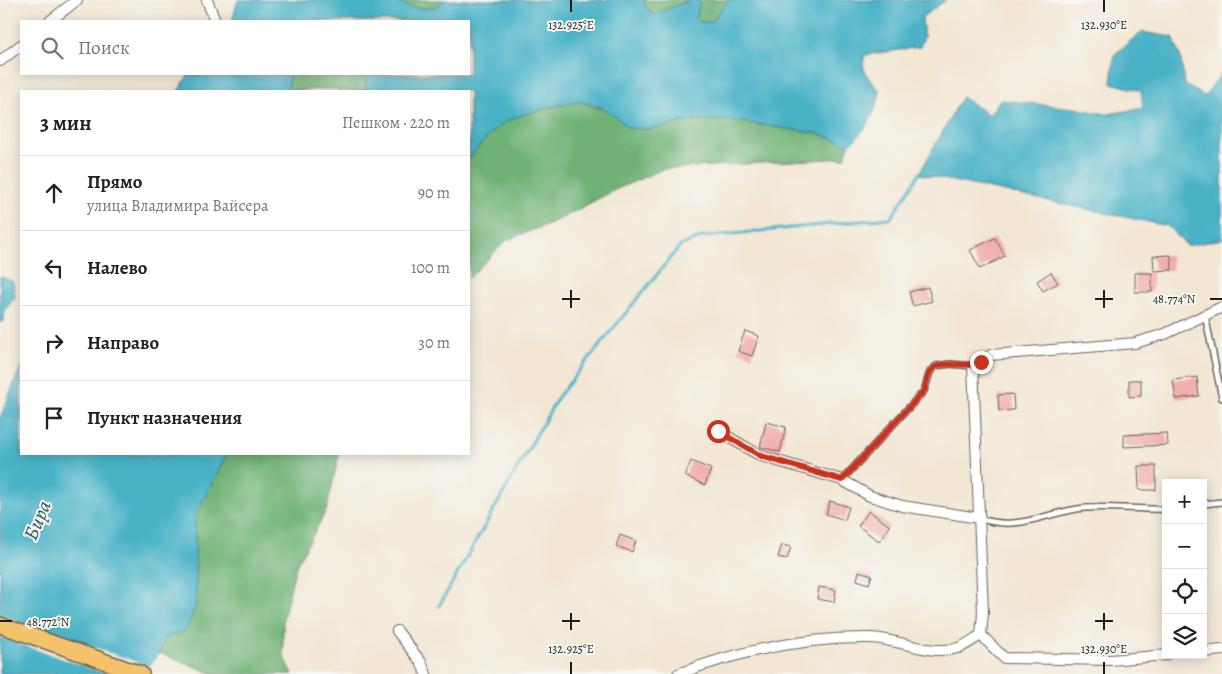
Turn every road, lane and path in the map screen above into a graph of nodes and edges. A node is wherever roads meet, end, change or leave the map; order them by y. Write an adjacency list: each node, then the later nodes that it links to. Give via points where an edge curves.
1 (77, 0): 3 (street)
2 (207, 0): 4 (street)
3 (51, 20)
4 (215, 20)
5 (20, 45): 6 (street)
6 (0, 62)
7 (1222, 307): 8 (street)
8 (1205, 315): 9 (street, via 1165,334 1135,343 991,355); 10 (lane)
9 (973, 366): 12 (lane, via 936,366 930,372 924,391); 16 (street)
10 (1222, 398)
11 (718, 431): 12 (street, via 761,456)
12 (842, 480): 16 (street, via 870,496 902,506)
13 (1222, 502): 14 (lane)
14 (1207, 504)
15 (1162, 509): 16 (lane, via 1083,508 1039,520 994,524)
16 (979, 518): 19 (street)
17 (0, 625): 23 (main road)
18 (397, 631): 24 (street, via 421,662)
19 (981, 635): 22 (street, via 1004,658 1111,660); 25 (street, via 958,648 940,649 873,638 803,641 710,662)
20 (1222, 650): 21 (street)
21 (1207, 652)
22 (1162, 655)
23 (141, 674)
24 (426, 674)
25 (678, 674)

